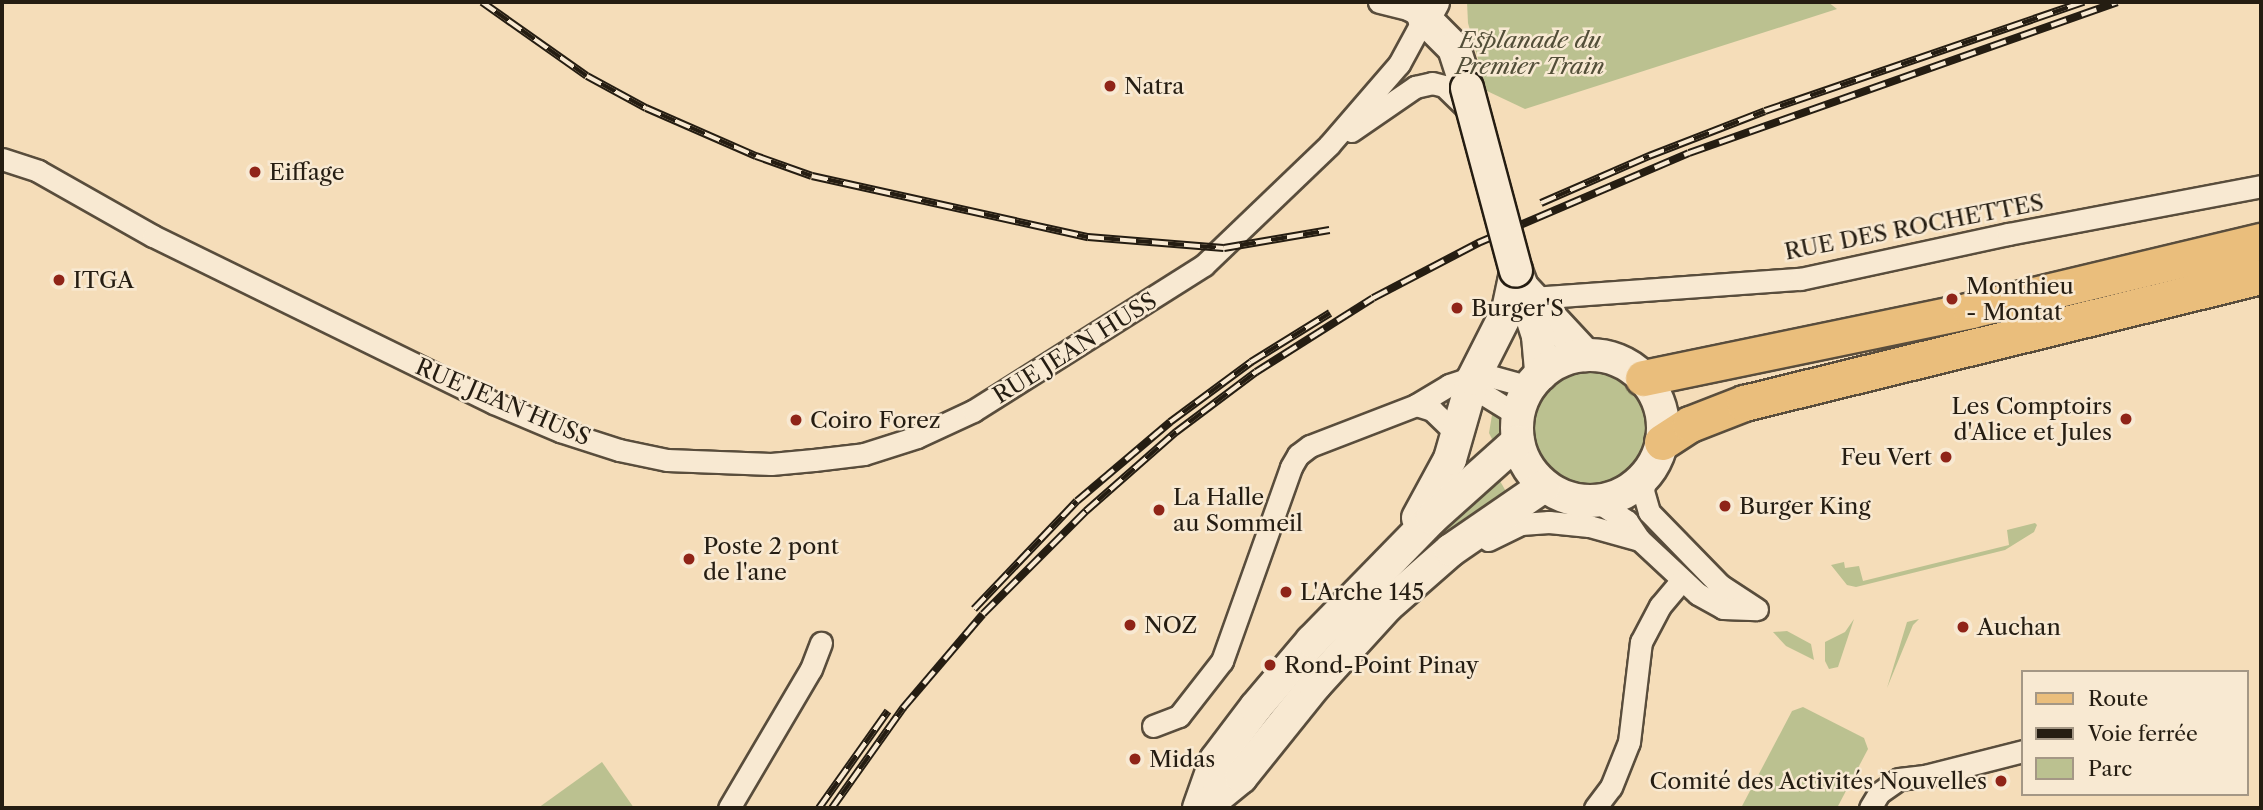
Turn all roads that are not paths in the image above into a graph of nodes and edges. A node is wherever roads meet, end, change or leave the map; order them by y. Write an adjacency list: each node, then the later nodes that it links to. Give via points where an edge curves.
1 (1379, 2): 2 (street)
2 (1429, 10): 3 (main road, via 1454,48); 4 (street, RUE JEAN HUSS, via 1399,64)
3 (1464, 99): 4 (street, RUE JEAN HUSS, via 1432,83 1415,87); 8 (main road, bridge)
4 (1329, 145): 5 (street, RUE JEAN HUSS, via 1205,265 973,411 864,454 771,464 667,460 560,431 153,236 38,171)
5 (2, 159)
6 (2261, 186): 10 (street, RUE DES ROCHETTES, via 1800,279)
7 (2261, 241): 12 (main road, via 1971,310)
8 (1516, 271): 10 (main road); 13 (main road, via 1508,310); 14 (main road, via 1538,336)
9 (2261, 276): 18 (main road, via 1744,403 1690,424)
10 (1532, 298): 11 (main road)
11 (1585, 355): 12 (main road, via 1606,357); 14 (main road, via 1562,361)
12 (1643, 378): 18 (main road, via 1656,397)
13 (1473, 379): 14 (street, via 1486,375); 15 (street, via 1449,385); 16 (street, via 1482,393 1509,410); 17 (main road)
14 (1535, 380): 16 (main road)
15 (1416, 405): 17 (street, via 1432,410); 27 (street, via 1310,446 1298,455 1223,661 1180,716)
16 (1517, 431): 20 (main road, via 1532,474); 24 (main road)
17 (1458, 435): 24 (main road, via 1418,520)
18 (1662, 442): 19 (main road)
19 (1646, 475): 21 (main road, via 1615,497); 23 (street, via 1643,491 1649,512 1720,585 1757,609 1723,608)
20 (1545, 486): 21 (main road, via 1569,498); 25 (main road, via 1451,550)
21 (1596, 501): 22 (street, via 1627,521)
22 (1640, 540): 23 (street); 25 (street, via 1589,526 1521,524 1501,531 1426,586)
23 (1682, 580): 31 (street, via 1660,606 1642,642 1629,742 1611,787)
24 (1363, 586): 30 (main road, via 1256,707 1216,760)
25 (1387, 606): 30 (main road, via 1241,777)
26 (821, 643): 29 (street, via 811,669)
27 (1153, 726)
28 (2022, 751): 32 (street, via 1899,779 1879,793)
29 (729, 808)
30 (1201, 808)
31 (1595, 808)
32 (1870, 808)

